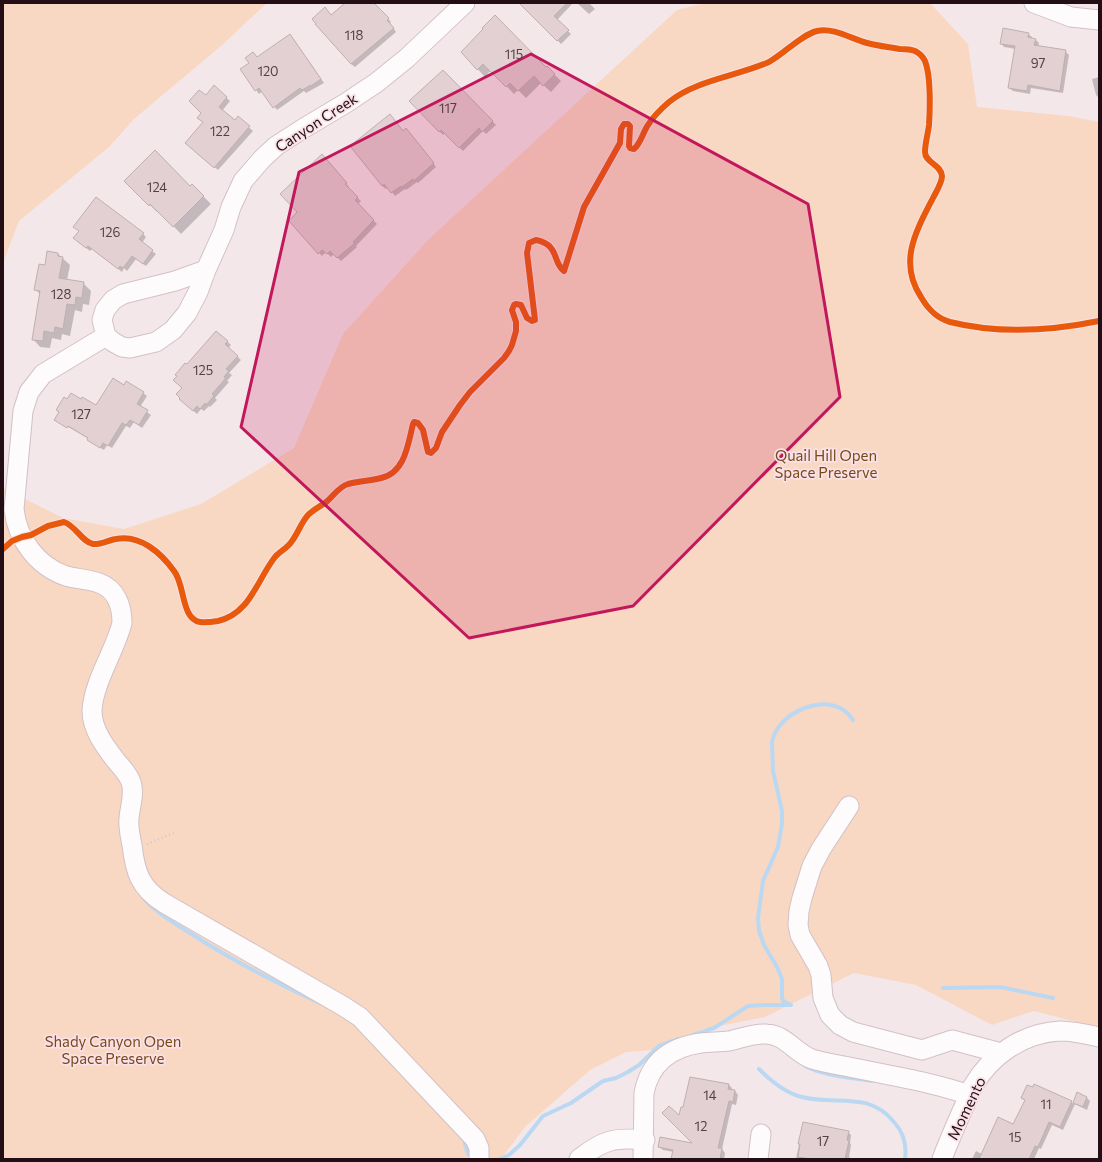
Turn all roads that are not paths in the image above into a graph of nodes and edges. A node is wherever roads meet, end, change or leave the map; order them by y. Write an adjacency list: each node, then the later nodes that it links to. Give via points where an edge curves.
1 (465, 3): 4 (street, Canyon Creek, via 407,58 376,83 298,131 262,159 243,181)
2 (1034, 3): 3 (street, via 1071,17)
3 (1099, 20)
4 (206, 270): 5 (street, via 123,294 113,300 105,310 102,320); 5 (street, Canyon Creek, via 187,313 174,330 156,342 130,348 122,347)
5 (106, 336): 12 (street, via 43,374 28,392 23,411 14,509 22,537 40,560 64,575 102,584 114,594 122,612 120,629 94,696 92,714 98,733 126,774 133,790 129,826 138,874 149,892 164,903 353,1012 475,1139 479,1148)
6 (849, 806): 8 (street, via 812,866 802,898 798,925 800,935 818,966 823,998 830,1015 840,1025 853,1032 922,1050 952,1040)
7 (1099, 1037): 8 (street, via 1059,1031 1037,1035)
8 (1007, 1049): 9 (street, Momento, via 983,1071)
9 (969, 1095): 11 (street, via 944,1086 811,1059 780,1037 755,1034 727,1041 687,1046 670,1052 659,1061 646,1082 644,1092); 16 (street, Momento)
10 (761, 1134): 15 (street)
11 (645, 1140): 13 (street, via 616,1139 604,1142); 14 (street)
12 (479, 1159)
13 (579, 1159)
14 (643, 1159)
15 (758, 1159)
16 (942, 1159)

